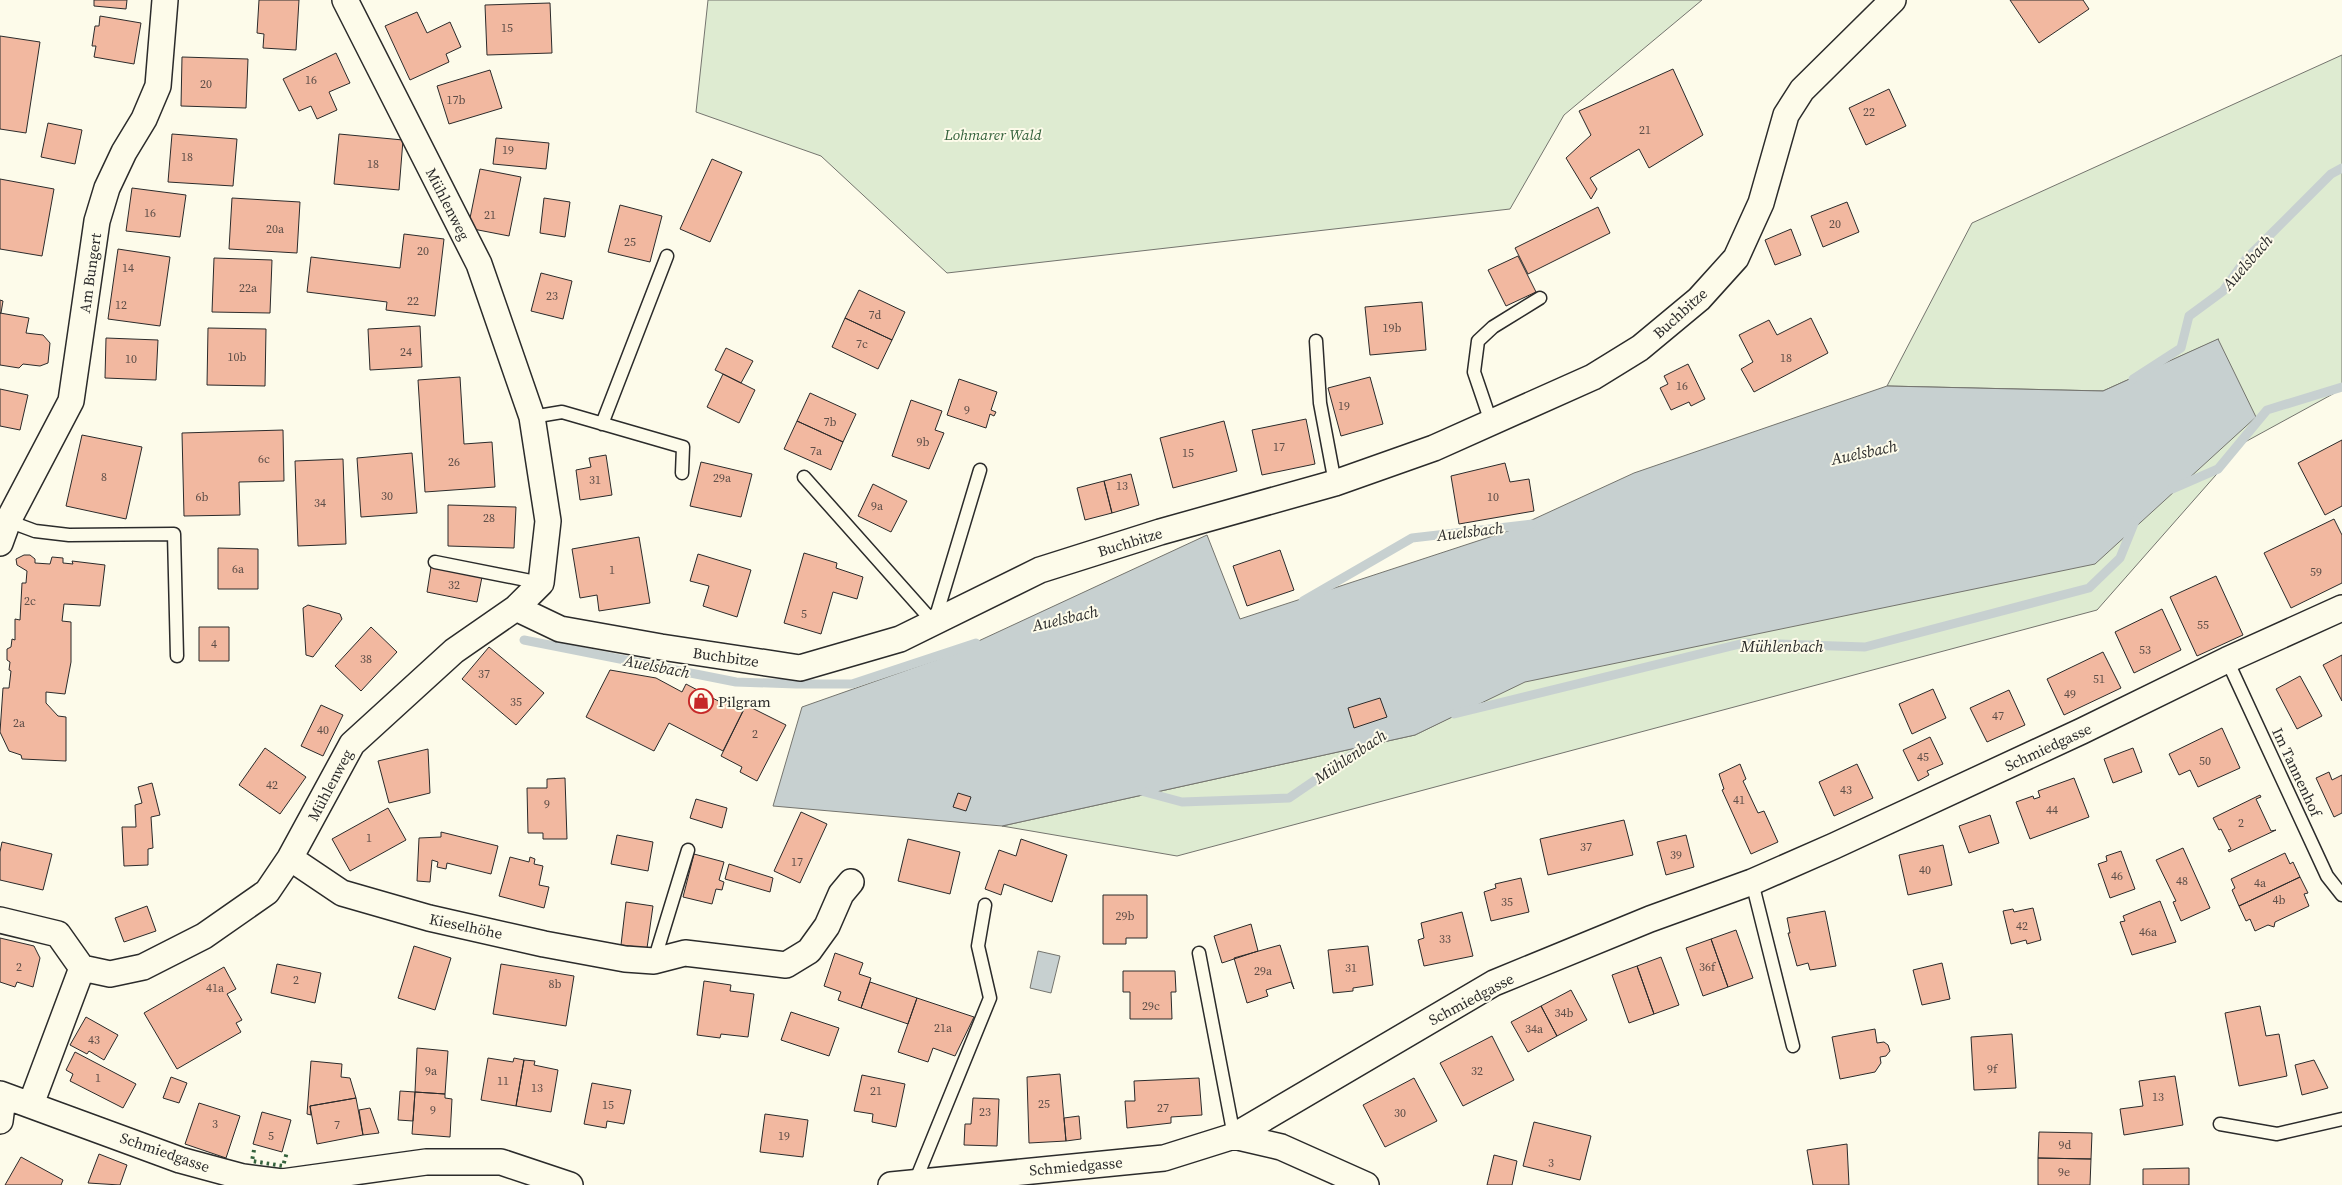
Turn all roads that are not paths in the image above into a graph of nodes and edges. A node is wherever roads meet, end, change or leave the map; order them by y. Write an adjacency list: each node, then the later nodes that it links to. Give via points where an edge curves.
1 (165, 0): 14 (street, Am Bungert, via 158,86 107,188 97,221 71,401)
2 (345, 0): 7 (street, Mühlenweg, via 479,264)
3 (1893, 0): 8 (street, Buchbitze, via 1802,90 1786,115 1761,203 1736,258 1699,299 1640,348 1593,377)
4 (667, 256): 9 (lane)
5 (1540, 298): 8 (lane, via 1493,327 1478,341 1474,372)
6 (1316, 341): 13 (lane, via 1320,402)
7 (532, 417): 9 (lane, via 562,412); 16 (street, Mühlenweg, via 548,521)
8 (1491, 422): 13 (street, Buchbitze, via 1434,448)
9 (602, 424): 11 (lane, via 683,446)
10 (980, 470): 19 (lane)
11 (682, 472)
12 (804, 477): 19 (lane)
13 (1335, 483): 19 (street, Buchbitze, via 1160,532 1040,570)
14 (4, 532): 20 (lane, via 174,534)
15 (435, 562): 16 (lane)
16 (541, 583): 17 (street, Mühlenweg)
17 (516, 608): 19 (street, Buchbitze, via 560,629 800,668 900,639); 23 (street, Mühlenweg, via 454,651 352,744)
18 (2342, 608): 21 (street, Schmiedgasse)
19 (934, 622)
20 (177, 656)
21 (2227, 660): 25 (street, Schmiedgasse, via 2082,731); 26 (lane, Im Tannenhof, via 2327,876)
22 (688, 850): 30 (lane)
23 (290, 858): 30 (street, Kieselhöhe, via 342,893 429,918 625,959); 31 (street, Mühlenweg, via 267,892 204,936 143,967 110,974)
24 (851, 882): 30 (street, Kieselhöhe, via 809,951 786,965 685,953)
25 (1752, 882): 32 (lane); 38 (street, Schmiedgasse, via 1650,919 1494,983)
26 (2342, 895)
27 (986, 904): 39 (lane, Schmiedgasse, via 978,946 990,998)
28 (0, 920): 31 (street, via 58,934)
29 (1199, 953): 38 (lane)
30 (654, 961)
31 (82, 968): 34 (street)
32 (1793, 1046)
33 (0, 1094): 34 (street, Schmiedgasse); 36 (street)
34 (31, 1104): 40 (street, Schmiedgasse, via 180,1160 243,1177 282,1182 426,1162 501,1162)
35 (2342, 1119): 37 (lane, via 2277,1134)
36 (0, 1121)
37 (2220, 1124)
38 (1234, 1136): 39 (street, Schmiedgasse, via 1164,1158); 41 (street, via 1281,1147)
39 (902, 1183)
40 (570, 1185)
41 (1366, 1185)

